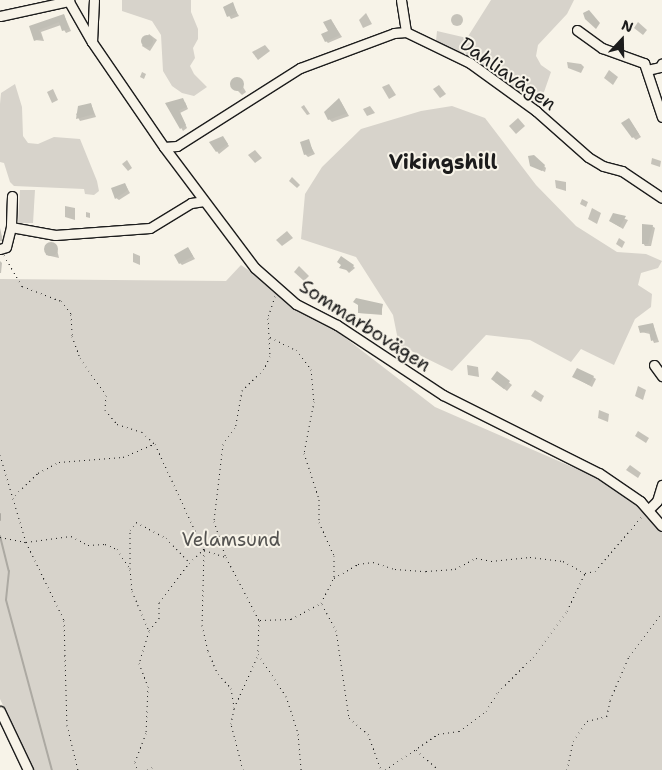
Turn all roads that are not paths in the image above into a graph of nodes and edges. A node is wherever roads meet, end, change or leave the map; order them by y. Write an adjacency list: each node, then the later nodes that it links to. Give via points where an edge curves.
1 (69, 0): 4 (street, Sommarbovägen); 5 (street)
2 (401, 0): 7 (street)
3 (94, 4): 4 (street, via 87,14); 8 (street)
4 (75, 13): 8 (street, Sommarbovägen)
5 (0, 16)
6 (576, 30): 10 (street, via 602,48 644,63)
7 (406, 32): 12 (street, via 394,33 300,68 177,146); 14 (street, Dahliavägen, via 470,63 536,111 588,157 603,166 622,171)
8 (92, 42): 12 (street, Sommarbovägen)
9 (662, 63): 10 (street, via 660,67)
10 (647, 70): 11 (street)
11 (662, 117)
12 (164, 147): 15 (street, Sommarbovägen)
13 (12, 196): 16 (street)
14 (662, 198)
15 (204, 201): 16 (street, via 191,204 150,228 55,235); 21 (street, Sommarbovägen, via 239,250 296,304 337,325 443,395 592,468 630,492)
16 (10, 227): 17 (street, via 6,247)
17 (1, 249)
18 (654, 365): 19 (street)
19 (662, 376)
20 (662, 485): 21 (street, via 657,501)
21 (649, 509): 22 (street, Sommarbovägen)
22 (660, 522)
23 (0, 711): 24 (street)
24 (28, 770)

